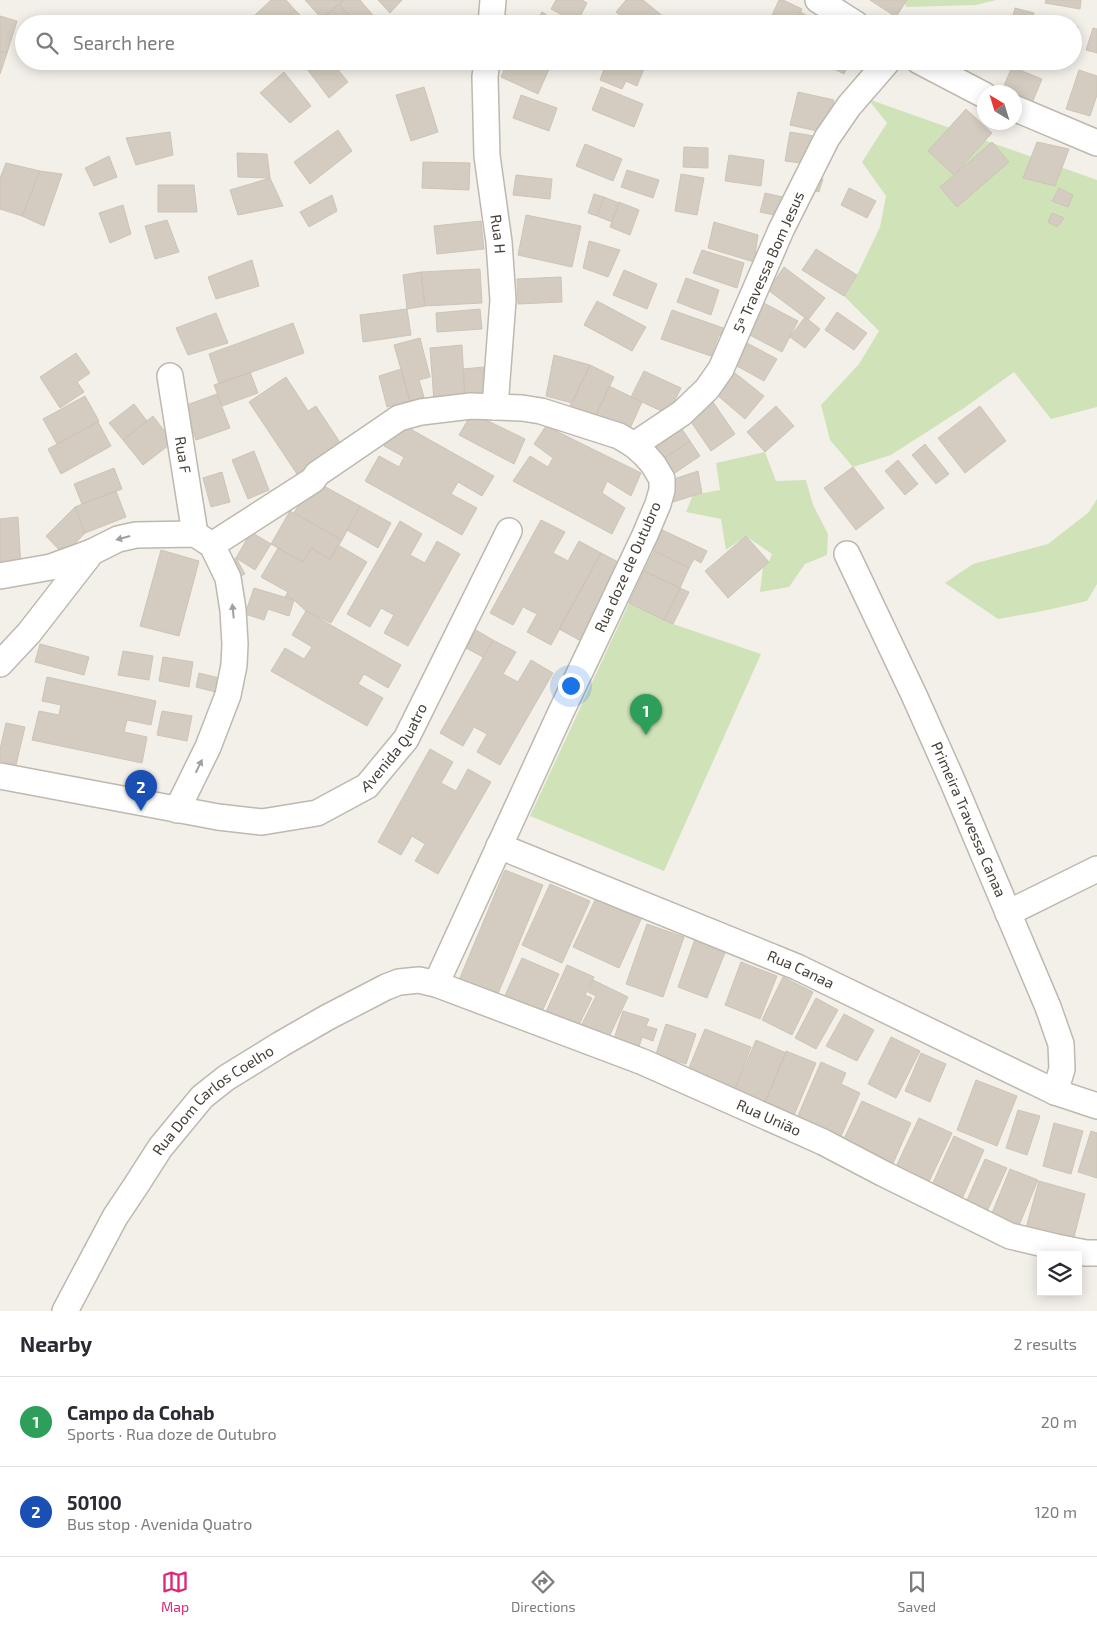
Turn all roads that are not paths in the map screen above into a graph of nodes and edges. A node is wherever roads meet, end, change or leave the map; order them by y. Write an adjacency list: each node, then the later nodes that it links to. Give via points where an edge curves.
1 (493, 0): 3 (street)
2 (818, 0): 4 (street)
3 (492, 15)
4 (842, 15)
5 (486, 70): 12 (street, Rua H, via 487,156 499,242 502,300)
6 (880, 70): 13 (street, 5ª Travessa Bom Jesus, via 827,138 781,230 721,369 707,389 682,413)
7 (936, 70): 8 (street)
8 (977, 92)
9 (1022, 111): 10 (street)
10 (1097, 143)
11 (170, 376): 15 (street, Rua F)
12 (495, 407): 13 (street, Rua doze de Outubro, via 541,411 619,436); 15 (street, Rua doze de Outubro, via 444,409 399,418 312,480)
13 (634, 445): 22 (street, Rua doze de Outubro, via 653,464 662,479 658,504)
14 (508, 531): 21 (street, Avenida Quatro, via 406,739 368,786 317,813 262,822)
15 (203, 539): 16 (street, one-way to 16, via 136,535 118,539); 21 (street, one-way to 15, via 208,747 228,696 234,666 233,610 228,578)
16 (92, 552): 18 (street, via 50,567); 19 (street, via 29,633)
17 (847, 554): 24 (street, Primeira Travessa Canaa, via 914,695)
18 (0, 576)
19 (0, 664)
20 (0, 776): 21 (street, Avenida Quatro)
21 (177, 810)
22 (499, 846): 25 (street, Rua doze de Outubro); 26 (street, Rua Canaa, via 797,967)
23 (1097, 869): 24 (street)
24 (1008, 913): 26 (street, Primeira Travessa Canaa, via 1061,1044 1062,1069)
25 (436, 984): 28 (street, Rua União, via 643,1062 823,1142 1010,1236); 29 (street, Rua Dom Carlos Coelho, via 419,980 386,987 281,1044 202,1097 160,1148 115,1217)
26 (1055, 1092): 27 (street, Rua Canaa)
27 (1097, 1106)
28 (1097, 1253)
29 (65, 1311)

